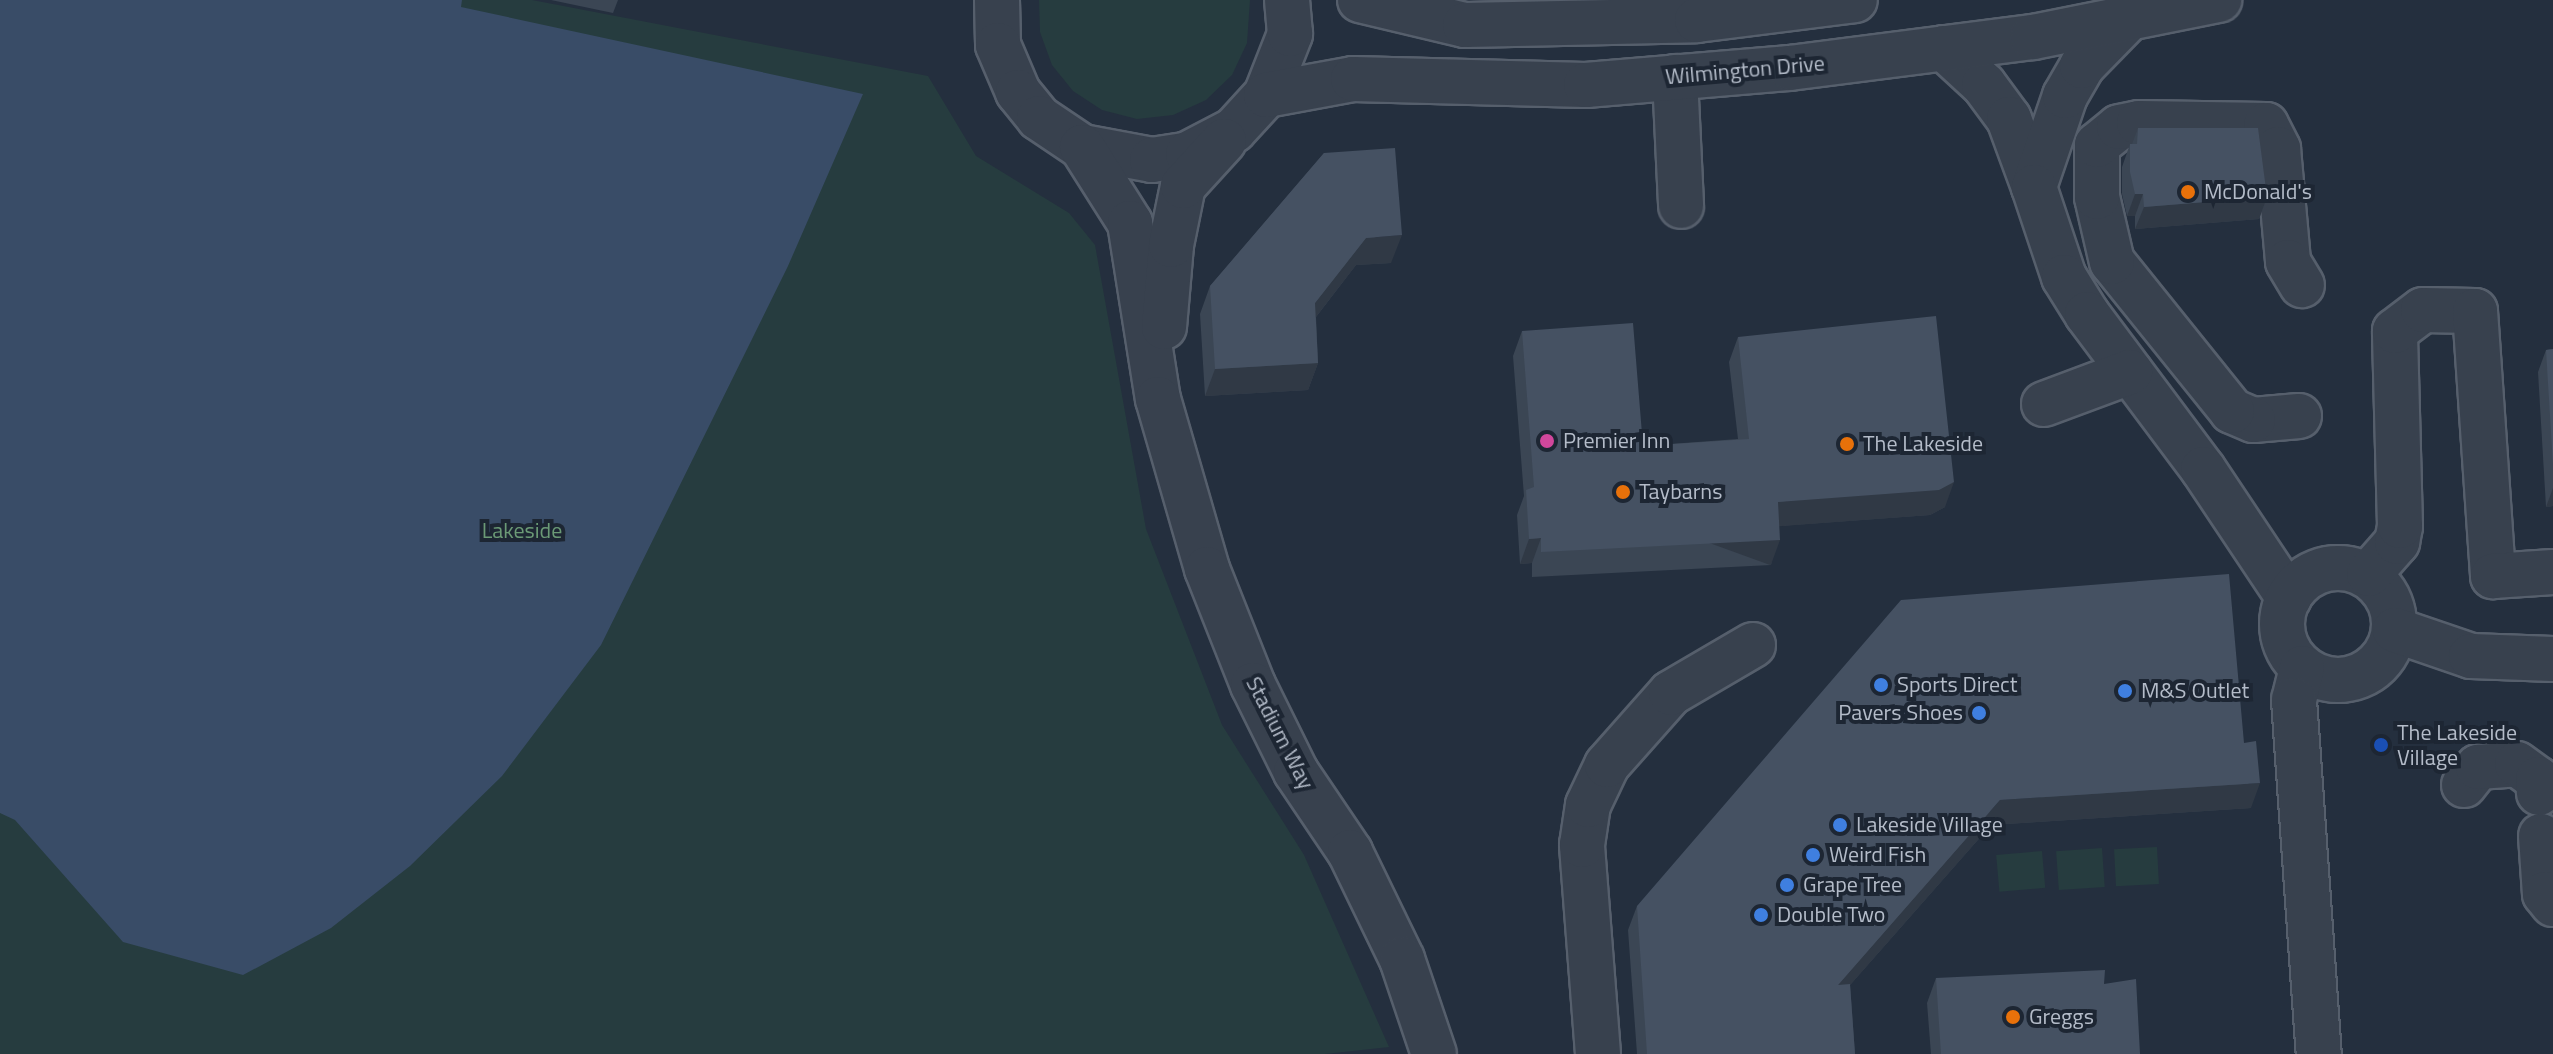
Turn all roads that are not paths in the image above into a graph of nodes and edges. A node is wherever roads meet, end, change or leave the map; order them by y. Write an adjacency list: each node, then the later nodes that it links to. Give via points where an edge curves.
1 (997, 0): 11 (street, via 998,45 1018,92 1039,118)
2 (1287, 0): 9 (street, via 1290,34)
3 (1360, 0): 5 (street, via 1465,25 1697,20)
4 (2219, 0): 6 (street, Wilmington Drive)
5 (1843, 1)
6 (2129, 18): 7 (street, Wilmington Drive); 12 (street, via 2082,66 2065,96)
7 (1944, 48): 8 (street, Wilmington Drive); 12 (street, via 1984,85 2009,119)
8 (1675, 77): 9 (street, Wilmington Drive, via 1586,85 1353,79); 13 (street)
9 (1266, 95): 10 (street, Stadium Way)
10 (1234, 130): 11 (street, via 1188,154 1152,160); 16 (street, Stadium Way, via 1183,186 1171,245)
11 (1082, 147): 16 (street, Stadium Way, via 1130,223)
12 (2034, 187): 15 (street, via 2064,277)
13 (1681, 206)
14 (2302, 285): 18 (street, via 2288,262 2278,149 2266,125 2139,123 2119,127 2100,141 2097,197 2106,248 2232,411 2245,418)
15 (2130, 372): 17 (street); 21 (street)
16 (1158, 399): 30 (street, Stadium Way, via 1207,569 1253,685 1296,772 1350,852 1402,959)
17 (2044, 404)
18 (2299, 416)
19 (2553, 572): 20 (street, via 2493,576 2475,311 2423,310 2395,331 2400,526 2397,542)
20 (2369, 574): 21 (street, via 2341,567 2320,570 2302,580); 22 (street, via 2394,610)
21 (2289, 598): 25 (street, via 2281,629)
22 (2395, 630): 24 (street, via 2471,656); 25 (street, via 2390,648 2368,673 2332,681)
23 (1753, 645): 31 (street, via 1671,693 1607,765 1588,805 1582,845)
24 (2553, 659)
25 (2302, 668): 32 (street, via 2294,700)
26 (2464, 785): 27 (street, via 2478,767 2517,764 2538,779)
27 (2539, 793)
28 (2541, 836): 29 (street, via 2545,894)
29 (2553, 904)
30 (1434, 1054)
31 (1598, 1054)
32 (2319, 1054)

